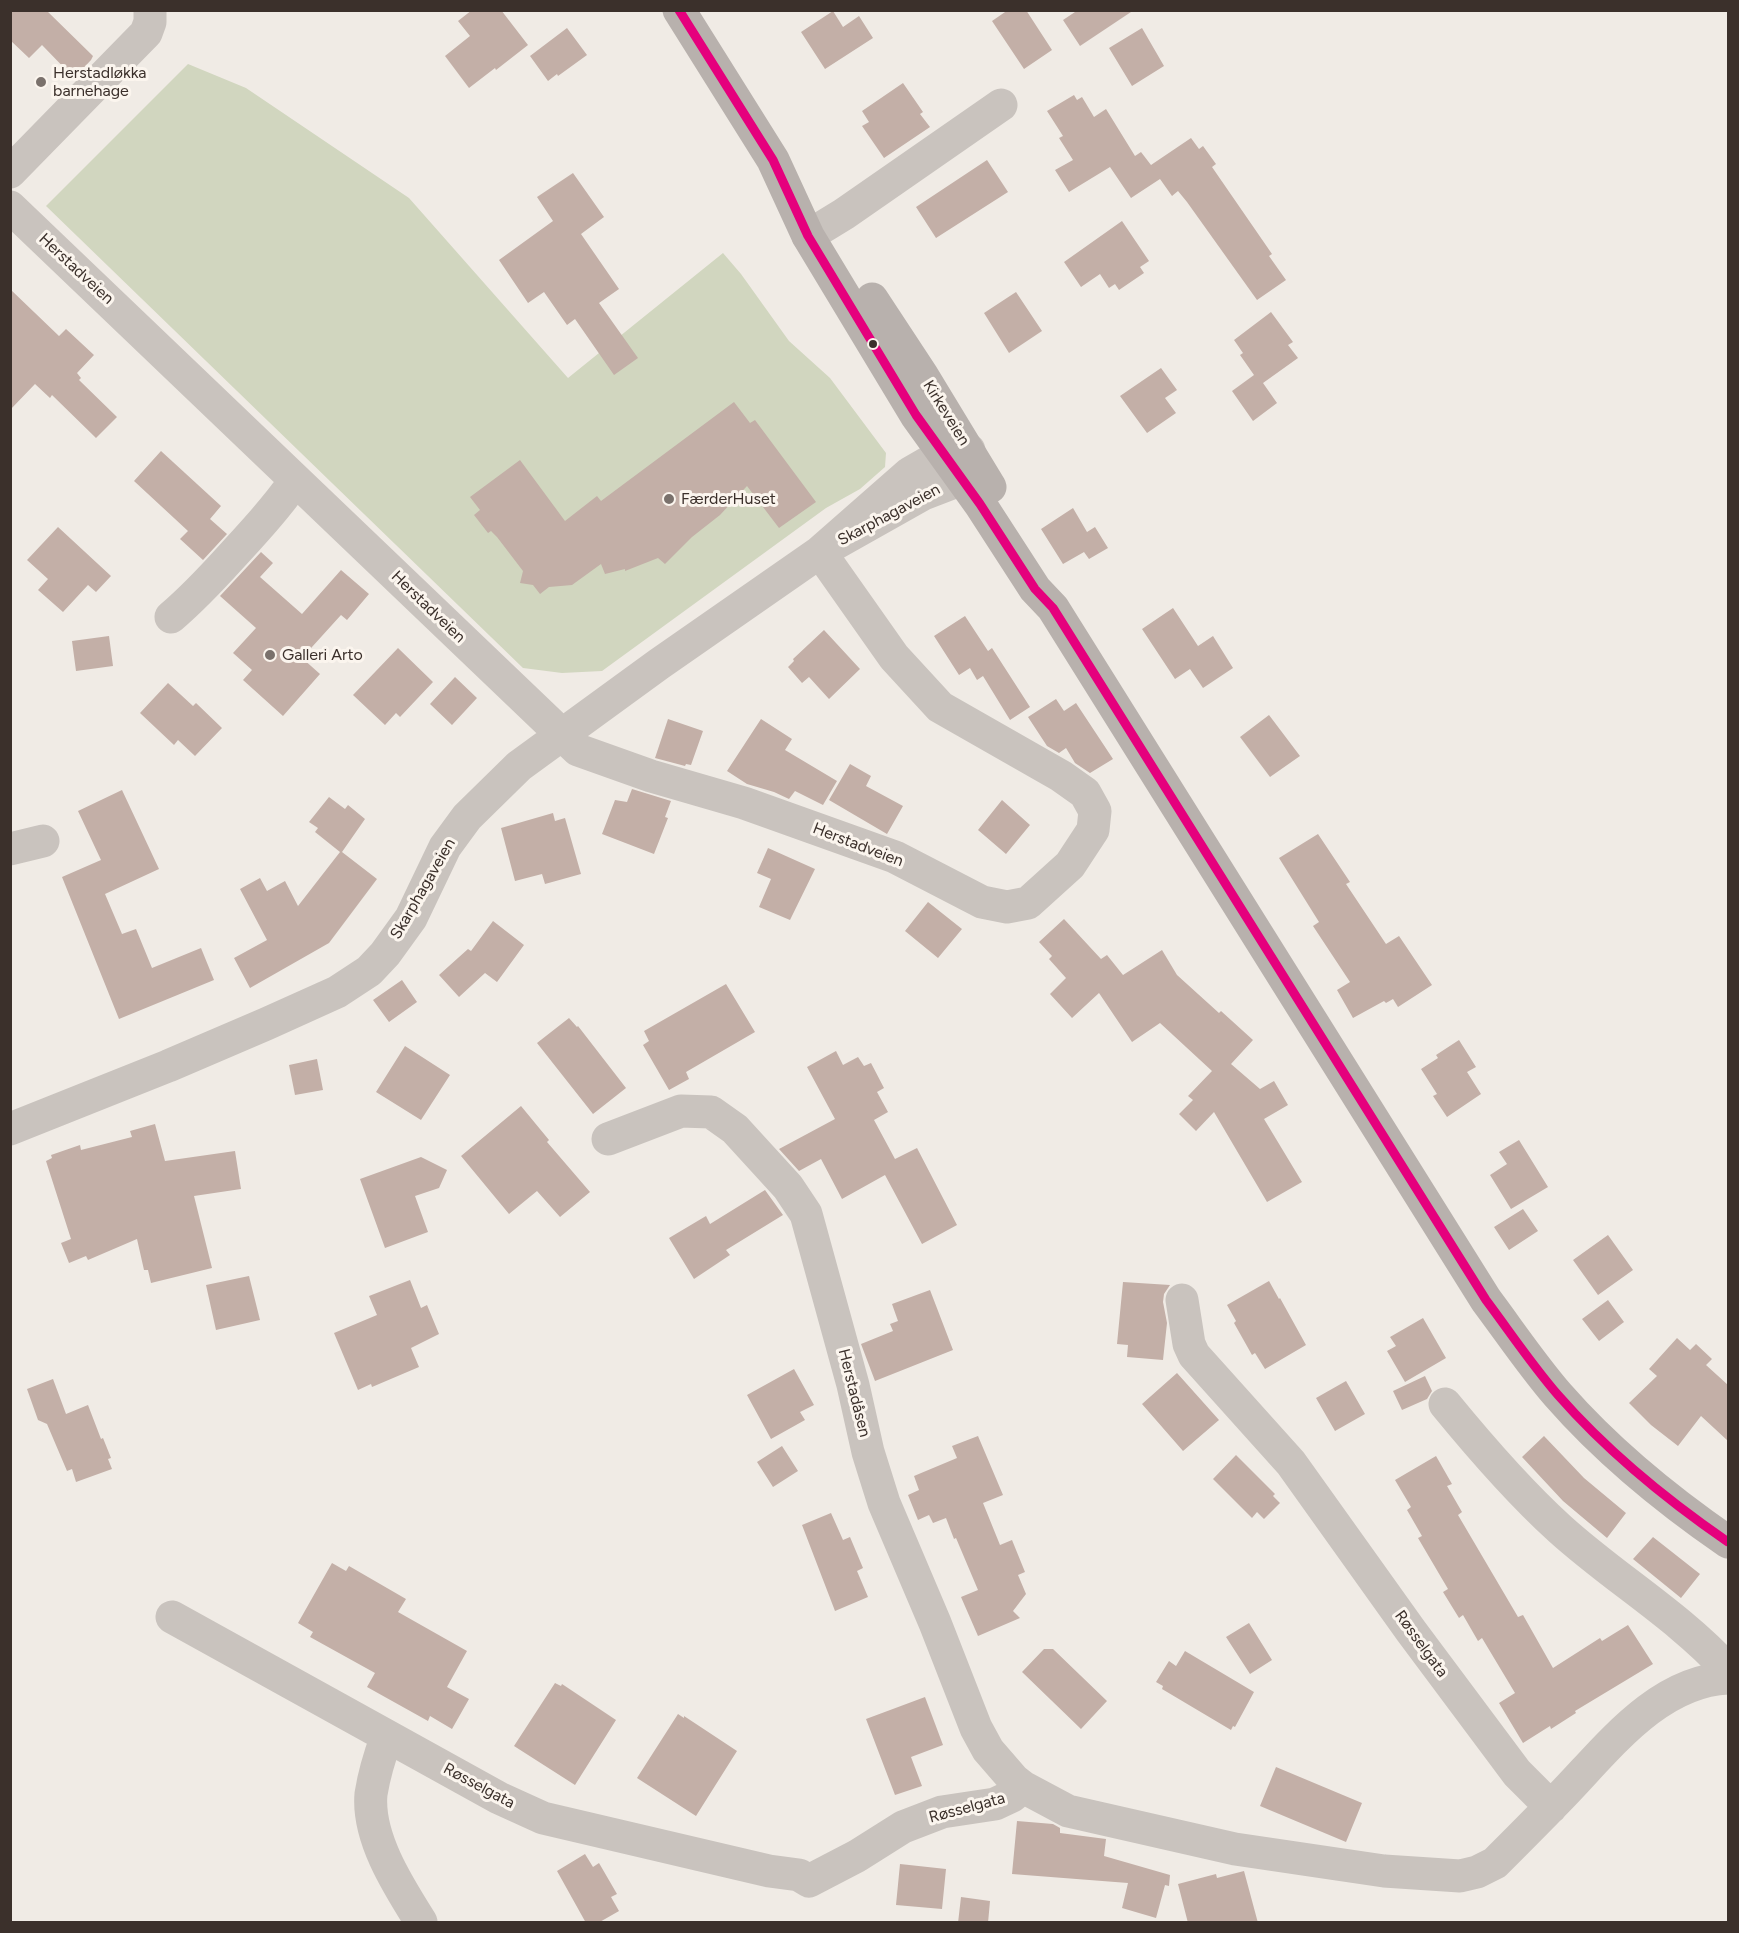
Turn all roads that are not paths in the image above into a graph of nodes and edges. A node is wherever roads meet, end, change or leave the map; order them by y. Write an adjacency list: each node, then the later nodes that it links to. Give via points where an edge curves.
1 (150, 10): 4 (street, via 146,33)
2 (679, 10): 6 (main road, Kirkeveien)
3 (1001, 105): 6 (street)
4 (10, 172)
5 (10, 207): 8 (street, Herstadveien)
6 (816, 231): 7 (main road, Kirkeveien, via 922,375)
7 (958, 461): 9 (street, Skarphagaveien, via 910,473); 18 (main road, Kirkeveien, via 1045,584 1053,608 1486,1300 1559,1396 1589,1428 1652,1485)
8 (295, 481): 10 (street, via 240,547); 11 (street, Herstadveien)
9 (820, 552): 11 (street, Skarphagaveien); 11 (street, Herstadveien, via 894,657 940,707 1085,793 1095,812 1093,830 1070,865 1028,903 1007,907 982,902 895,857 744,803 585,754)
10 (171, 616)
11 (561, 734): 14 (street, Skarphagaveien, via 519,766 467,817 445,847 411,918 369,971 337,992)
12 (44, 841): 13 (street)
13 (10, 849)
14 (10, 1129)
15 (608, 1139): 23 (street, Herstadåsen, via 681,1111 711,1112 735,1130 788,1186 806,1214 884,1503 975,1728 988,1750)
16 (1182, 1300): 24 (street, Røsselgata, via 1194,1355 1291,1463 1517,1773)
17 (1445, 1404): 20 (street, via 1479,1447 1560,1529 1687,1630)
18 (1728, 1542)
19 (172, 1617): 22 (street, Røsselgata)
20 (1728, 1670)
21 (1728, 1678): 24 (street, Røsselgata, via 1692,1686 1660,1702 1619,1736)
22 (387, 1736): 23 (street, Røsselgata, via 543,1818 799,1875 809,1881 903,1827 942,1812 995,1804); 25 (street, via 371,1796 377,1841)
23 (1023, 1787): 24 (street, Røsselgata, via 1068,1811 1234,1849 1384,1870 1460,1876 1495,1863)
24 (1551, 1807)
25 (421, 1923)

